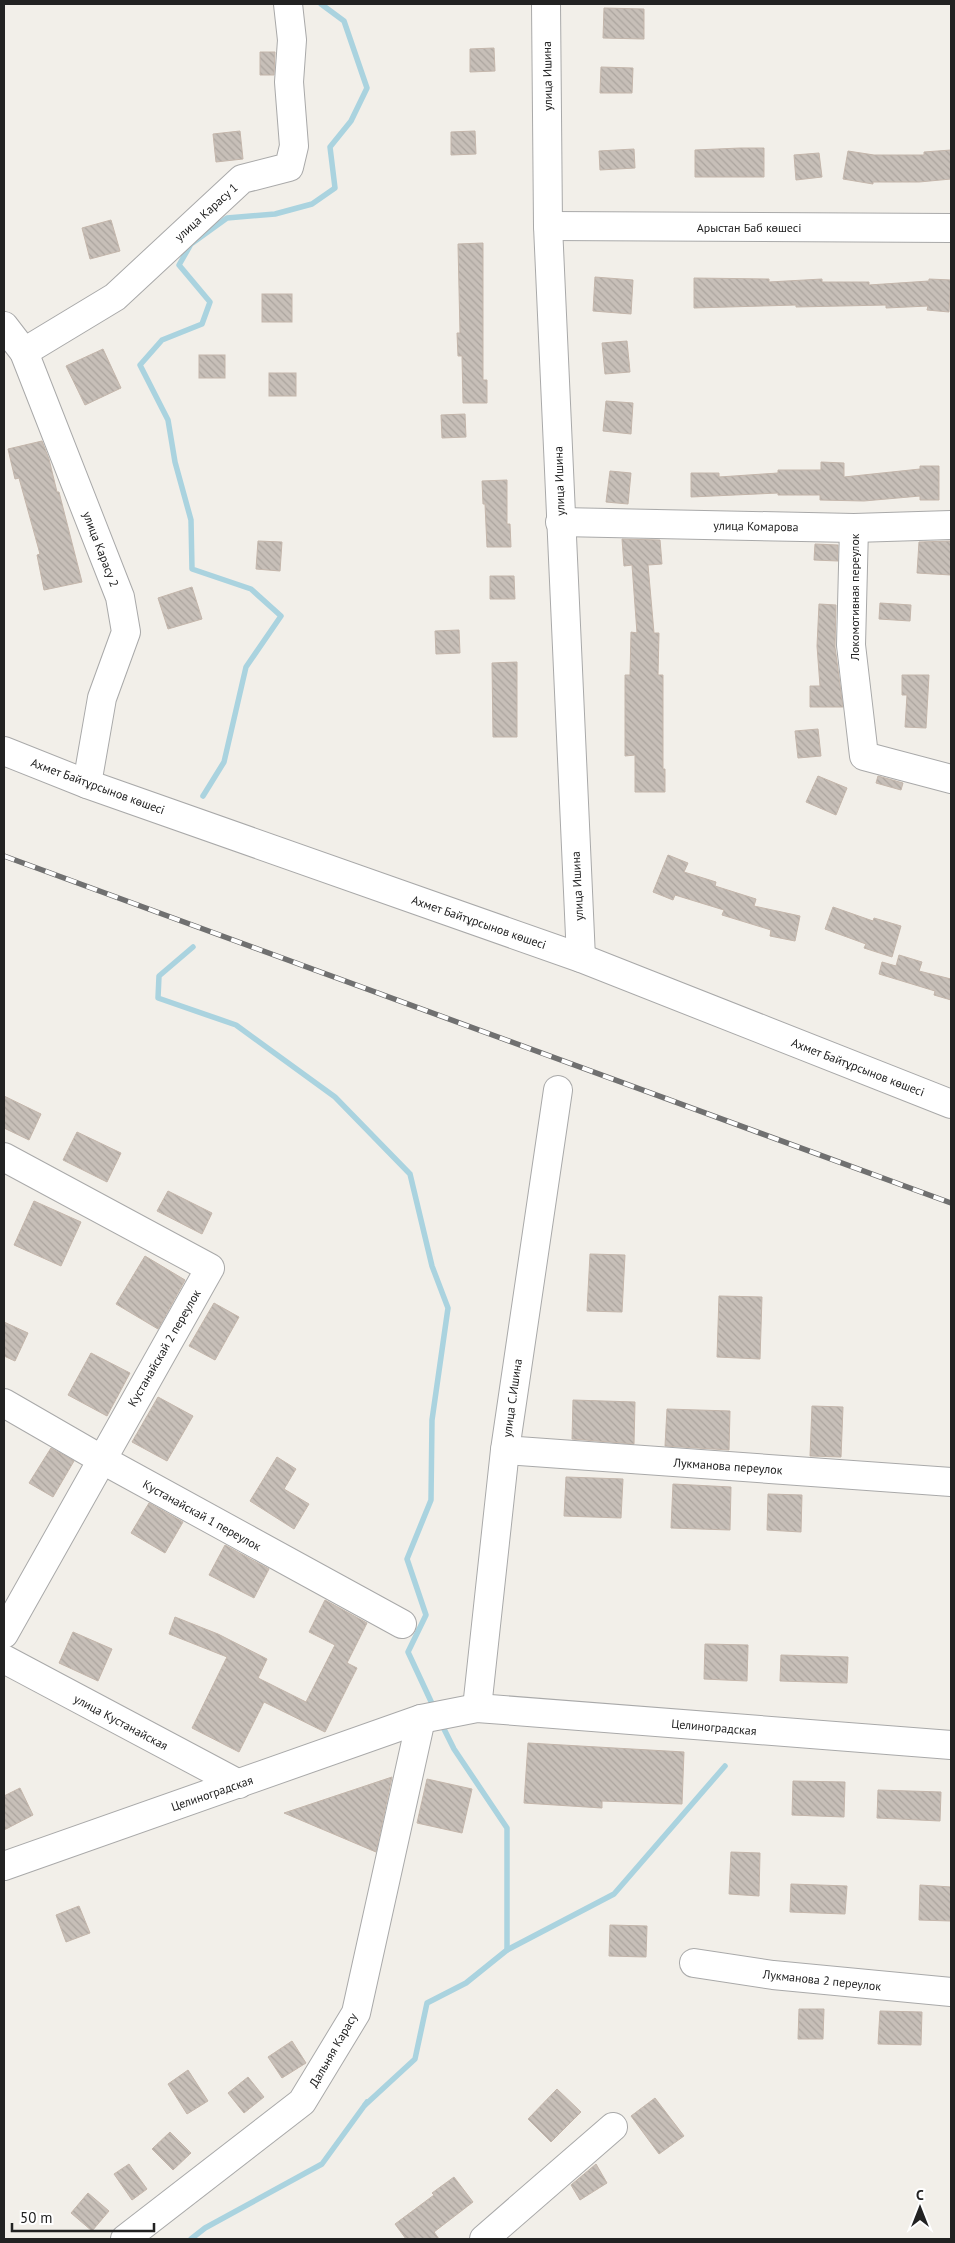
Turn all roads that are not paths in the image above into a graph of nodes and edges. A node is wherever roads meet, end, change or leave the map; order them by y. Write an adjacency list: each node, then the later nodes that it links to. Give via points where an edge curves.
1 (288, 4): 6 (street, улица Карасу 1, via 294,146 289,167 242,179 115,297)
2 (546, 4): 3 (street, улица Ишина)
3 (548, 226): 4 (street, Арыстан Баб көшесі); 7 (street, улица Ишина)
4 (951, 228)
5 (4, 326): 6 (street, улица Карасу 2)
6 (24, 352): 12 (street, улица Карасу 2, via 120,597 126,632 102,698)
7 (560, 522): 9 (street, улица Комарова); 13 (street, улица Ишина)
8 (951, 525): 9 (street, улица Комарова)
9 (854, 528): 11 (street, Локомотивная переулок, via 851,645 864,756)
10 (4, 751): 12 (street, Ахмет Байтұрсынов көшесі)
11 (951, 779)
12 (87, 784): 13 (street, Ахмет Байтұрсынов көшесі)
13 (581, 958): 15 (street, Ахмет Байтұрсынов көшесі)
14 (558, 1090): 18 (street, улица С.Ишина)
15 (951, 1104)
16 (4, 1157): 19 (street, Кустанайскай 2 переулок, via 210,1268)
17 (4, 1403): 19 (street, Кустанайскай 1 переулок)
18 (505, 1450): 20 (street, Лукманова переулок); 24 (street, улица С.Ишина)
19 (101, 1459): 21 (street, Кустанайскай 1 переулок); 22 (street, Кустанайскай 2 переулок)
20 (951, 1482)
21 (402, 1624)
22 (4, 1634)
23 (4, 1660): 27 (street, улица Кустанайская)
24 (477, 1708): 25 (street, Целиноградская); 26 (street, Целиноградская)
25 (421, 1719): 27 (street, Целиноградская); 32 (street, Дальняя Карасу, via 356,2013 302,2102)
26 (951, 1745)
27 (239, 1784): 28 (street, Целиноградская)
28 (4, 1866)
29 (694, 1963): 30 (street, Лукманова 2 переулок, via 772,1975)
30 (951, 1992)
31 (613, 2127): 33 (street)
32 (125, 2239)
33 (484, 2239)

